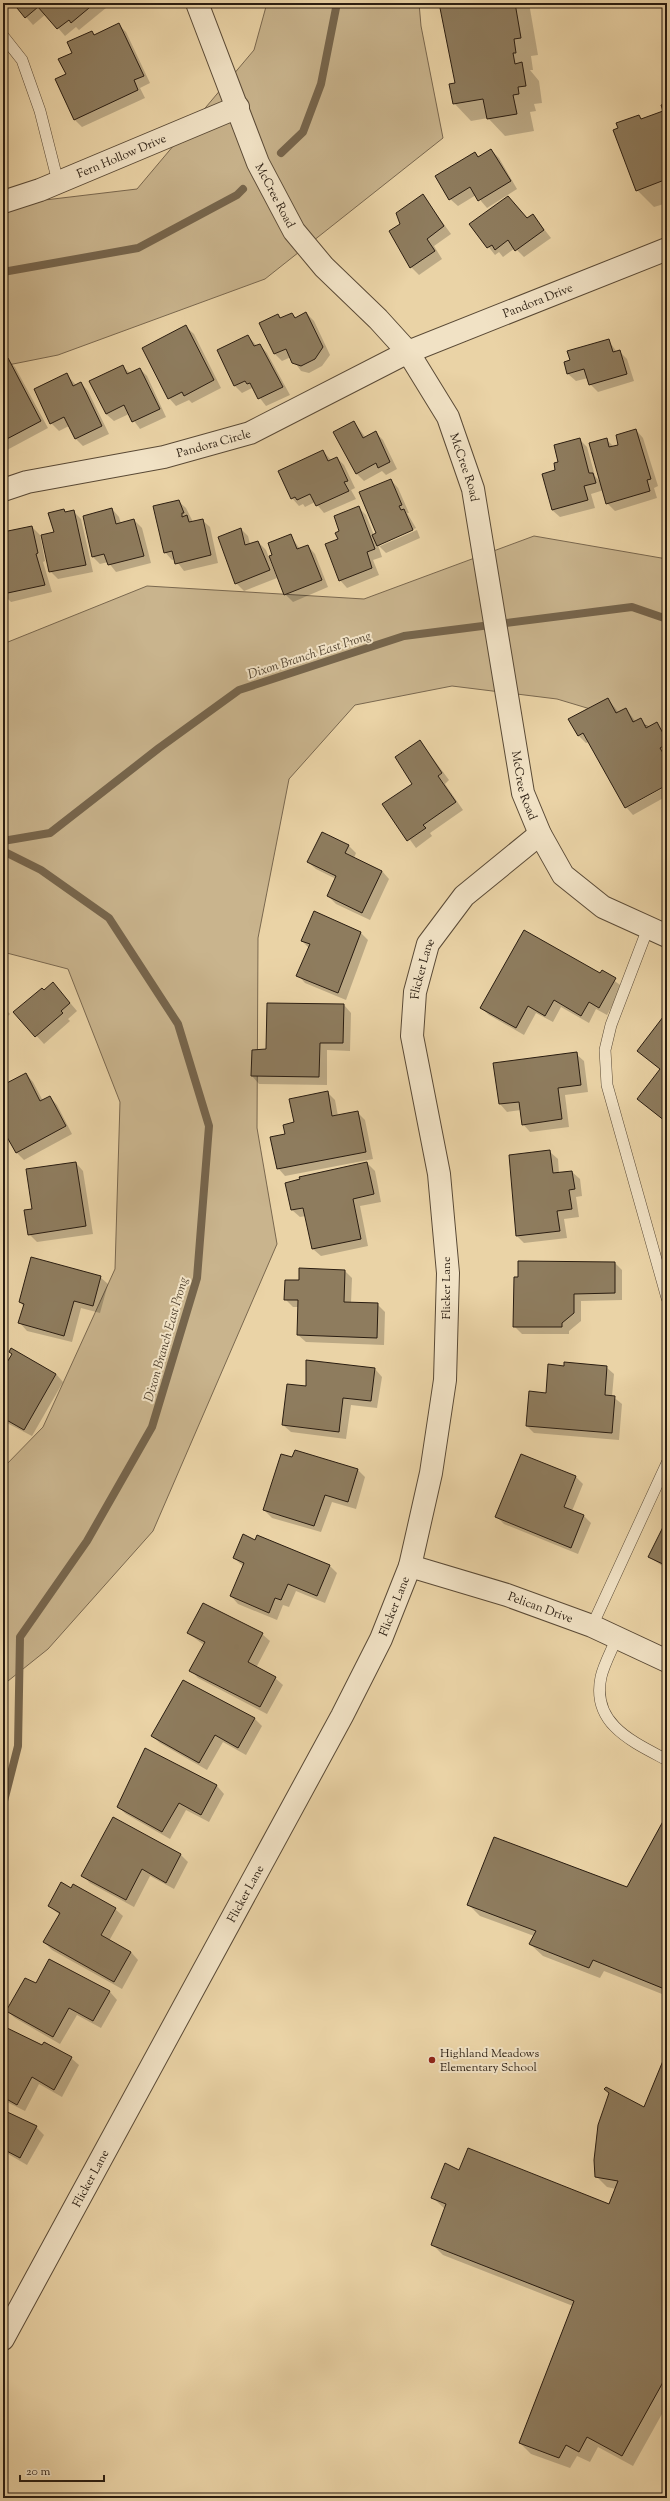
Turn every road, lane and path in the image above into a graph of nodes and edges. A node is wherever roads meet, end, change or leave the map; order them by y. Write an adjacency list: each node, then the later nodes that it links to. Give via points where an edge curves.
1 (197, 3): 3 (street, McCree Road)
2 (3, 36): 4 (lane, via 22,60 40,111)
3 (238, 107): 4 (street, Fern Hollow Drive); 7 (street, McCree Road, via 258,163 294,230 324,267)
4 (58, 182): 5 (street, Fern Hollow Drive)
5 (3, 202)
6 (667, 249): 7 (street, Pandora Drive)
7 (408, 352): 8 (street, Pandora Circle, via 250,433 164,457 27,482); 9 (street, McCree Road, via 448,417 472,489 523,794)
8 (3, 490)
9 (540, 834): 10 (street, McCree Road, via 563,875 603,907); 13 (street, Flicker Lane, via 464,896 428,944 415,992 412,1036 439,1174 448,1273 444,1380 431,1473)
10 (657, 932): 11 (lane, via 611,1026 605,1050 607,1085)
11 (667, 1298)
12 (667, 1463): 14 (lane)
13 (410, 1566): 14 (street, Pelican Drive, via 507,1595); 18 (street, Flicker Lane, via 381,1639 342,1716)
14 (592, 1626): 15 (street, Pelican Drive)
15 (617, 1637): 16 (street, Pelican Drive); 17 (lane, via 601,1677 598,1698 602,1711 612,1724 635,1743)
16 (667, 1661)
17 (667, 1760)
18 (3, 2339)

